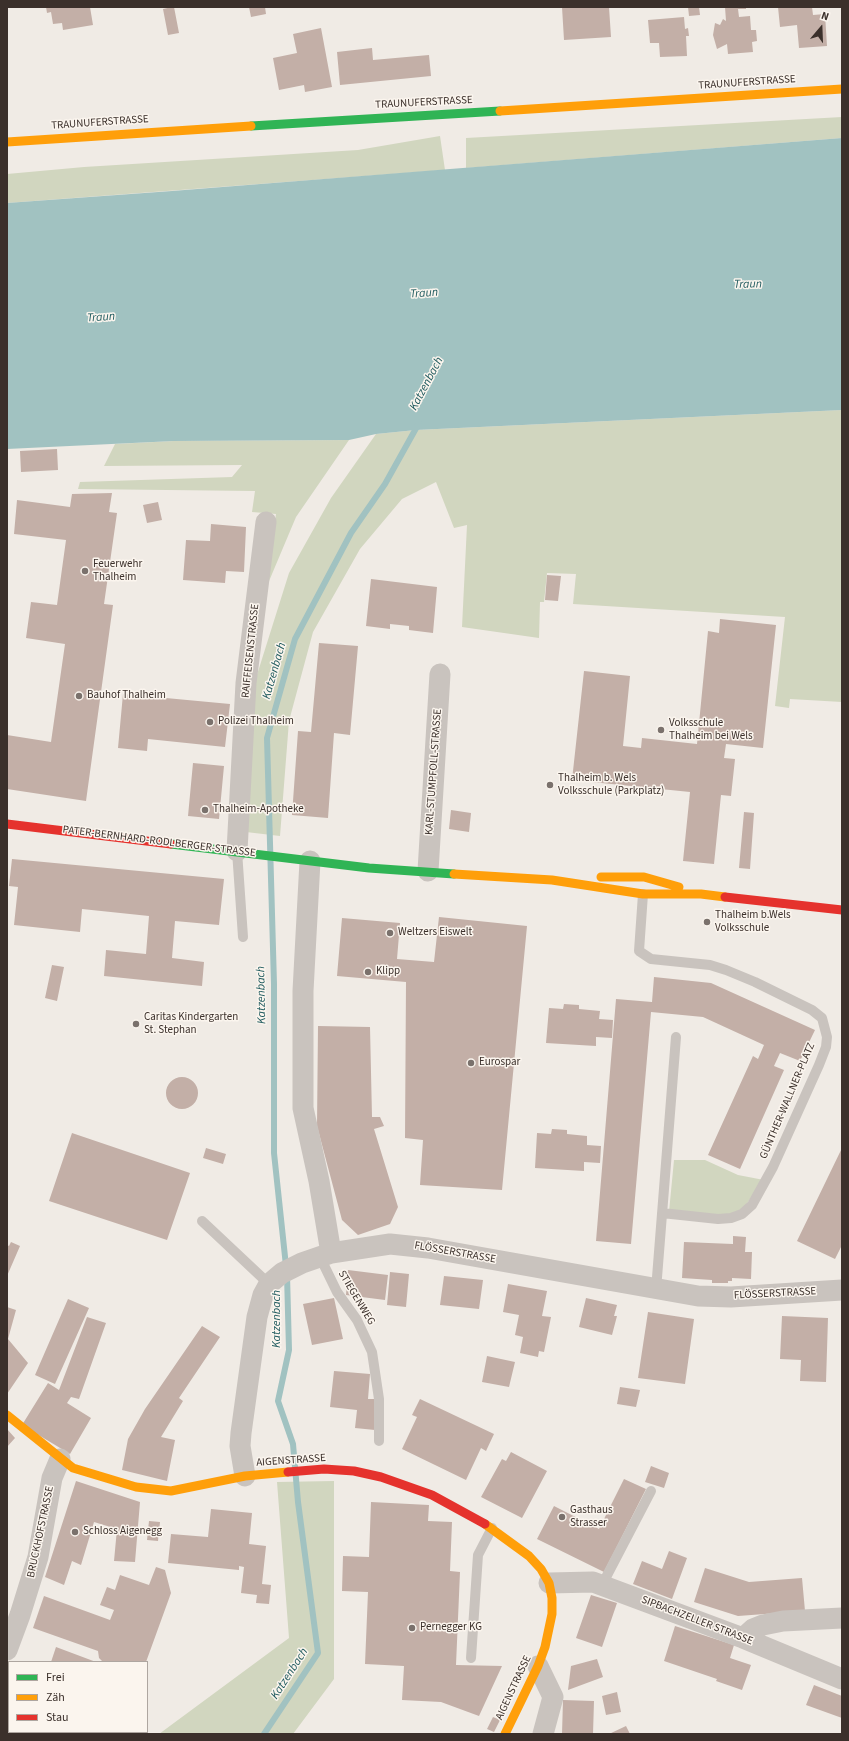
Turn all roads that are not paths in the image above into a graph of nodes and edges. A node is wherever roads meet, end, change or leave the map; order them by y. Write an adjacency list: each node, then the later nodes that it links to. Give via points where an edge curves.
1 (842, 89): 2 (street, TRAUNUFERSTRASSE)
2 (7, 142)
3 (266, 522): 6 (street, RAIFFEISENSTRASSE, via 246,683)
4 (440, 674): 8 (street, KARL-STUMPFOLL-STRASSE)
5 (7, 824): 6 (street, PATER-BERNHARD-RODLBERGER-STRASSE)
6 (238, 851): 7 (street, PATER-BERNHARD-RODLBERGER-STRASSE); 13 (lane)
7 (310, 861): 8 (street, PATER-BERNHARD-RODLBERGER-STRASSE); 17 (street, via 303,991 303,1108 319,1181)
8 (428, 871): 9 (street, PATER-BERNHARD-RODLBERGER-STRASSE)
9 (552, 880): 10 (street, PATER-BERNHARD-RODLBERGER-STRASSE); 11 (street, PATER-BERNHARD-RODLBERGER-STRASSE, via 644,877)
10 (643, 894): 11 (street, PATER-BERNHARD-RODLBERGER-STRASSE); 15 (lane, GÜNTHER-WALLNER-PLATZ, via 639,951 651,959 710,965 755,982 812,1010 822,1018 827,1037 826,1048 819,1065 773,1167 752,1205 742,1214 731,1218)
11 (701, 894): 12 (street, PATER-BERNHARD-RODLBERGER-STRASSE)
12 (842, 910)
13 (243, 937)
14 (676, 1037): 15 (lane)
15 (662, 1213): 19 (lane)
16 (202, 1221): 18 (lane)
17 (326, 1255): 18 (street, FLÖSSERSTRASSE); 19 (street, FLÖSSERSTRASSE, via 390,1244 428,1248); 22 (lane, STIEGENWEG, via 337,1292 357,1320 372,1352 379,1399)
18 (282, 1275): 24 (street, via 263,1295 257,1317 240,1446)
19 (656, 1290): 20 (street, FLÖSSERSTRASSE, via 698,1296 731,1297)
20 (842, 1290)
21 (7, 1415): 23 (street, AIGENSTRASSE)
22 (379, 1441)
23 (60, 1459): 24 (street, AIGENSTRASSE, via 92,1476 156,1490 187,1490); 31 (street, BRUCKHOFSTRASSE, via 52,1478 30,1587)
24 (245, 1476): 26 (street, AIGENSTRASSE, via 324,1469 354,1471 408,1485 453,1505)
25 (651, 1491): 28 (lane)
26 (492, 1528): 27 (street, AIGENSTRASSE, via 529,1556); 32 (lane, via 478,1555)
27 (549, 1583): 28 (street, SIPBACHZELLER STRASSE, via 593,1582); 33 (street, AIGENSTRASSE, via 552,1614)
28 (602, 1585): 30 (street, SIPBACHZELLER STRASSE)
29 (842, 1618): 30 (street, via 783,1621 762,1625 753,1629)
30 (744, 1638): 34 (street, SIPBACHZELLER STRASSE)
31 (7, 1650)
32 (472, 1658)
33 (538, 1666): 35 (street, AIGENSTRASSE); 36 (street, via 553,1697)
34 (842, 1679)
35 (505, 1734)
36 (543, 1734)

